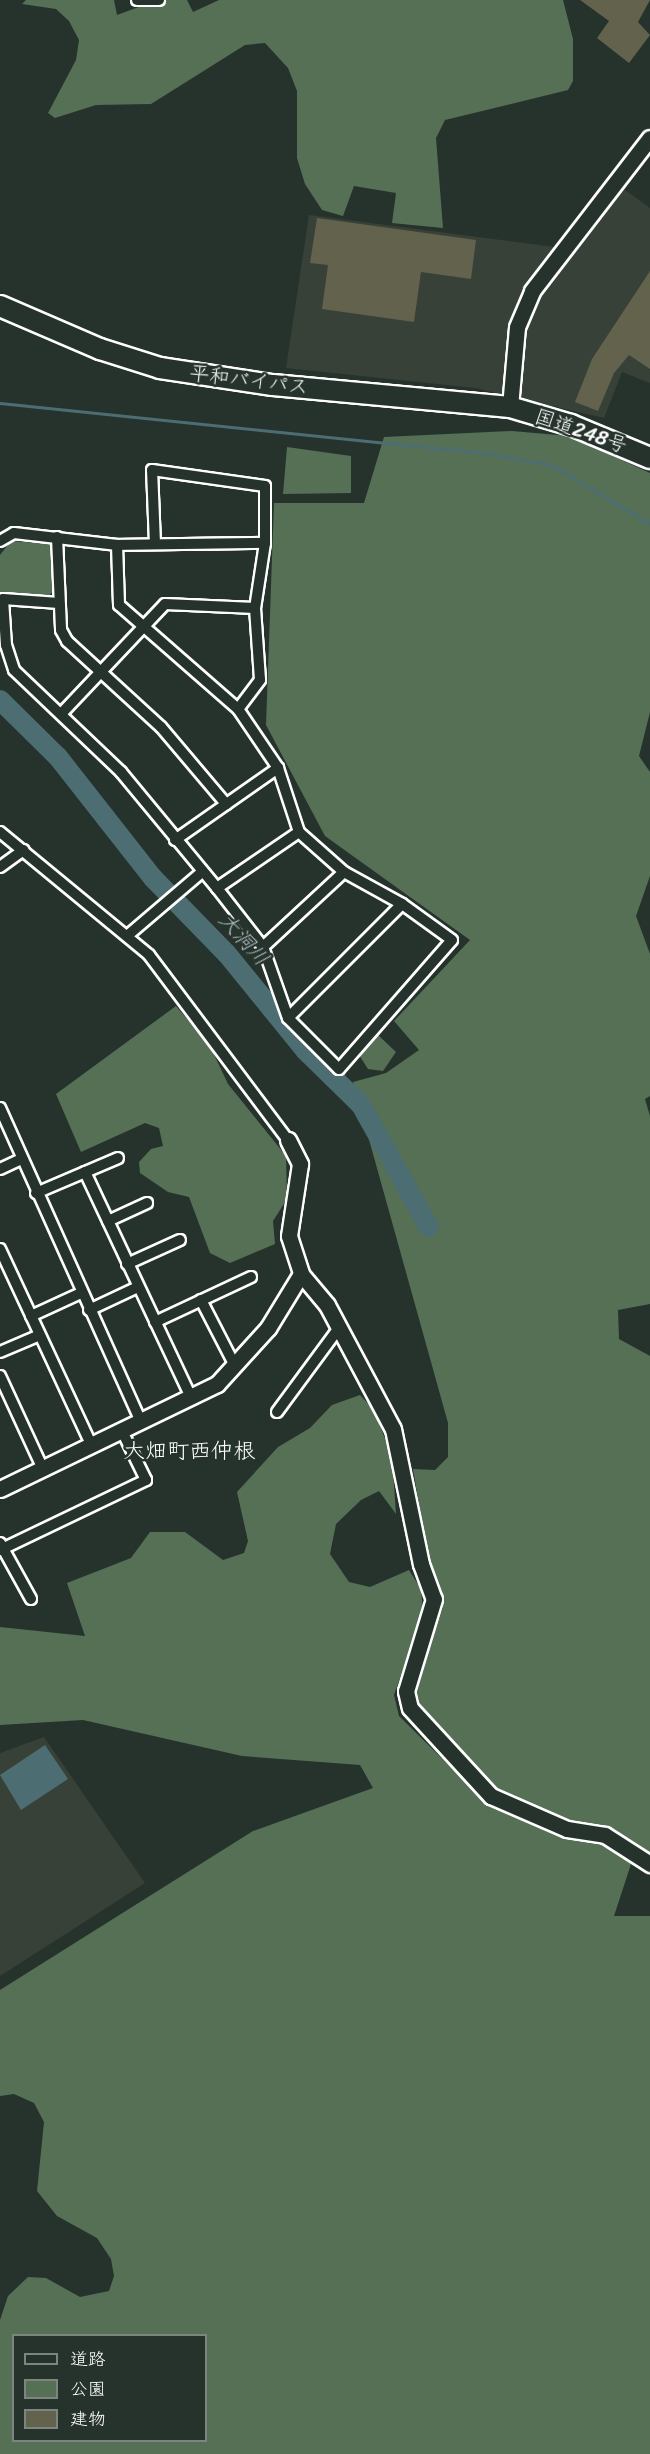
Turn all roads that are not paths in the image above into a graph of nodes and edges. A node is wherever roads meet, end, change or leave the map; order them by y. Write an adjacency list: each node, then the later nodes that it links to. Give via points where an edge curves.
1 (137, 0): 2 (street)
2 (159, 0)
3 (650, 138): 5 (street, via 532,291 517,327)
4 (0, 306): 5 (highway, 平和バイパス, via 100,349 160,368 273,385)
5 (510, 407): 6 (highway, 国道248号, via 571,425)
6 (650, 458)
7 (57, 537): 8 (street, via 14,533); 11 (street); 12 (street)
8 (0, 541)
9 (265, 543): 10 (street); 10 (street, via 265,486 152,470); 13 (street)
10 (155, 544): 11 (street)
11 (117, 545): 14 (street, via 119,605)
12 (59, 603): 15 (street, via 61,630 67,641); 17 (street, via 3,598 6,645 14,670)
13 (255, 608): 14 (street, via 165,604); 16 (street, via 260,680)
14 (143, 626): 15 (street); 16 (street)
15 (101, 671): 17 (street); 19 (street, via 161,727)
16 (238, 709): 18 (street)
17 (61, 714): 22 (street, via 122,772)
18 (278, 768): 19 (street); 21 (street)
19 (226, 804): 22 (street)
20 (0, 832): 23 (street)
21 (299, 832): 26 (street); 27 (street)
22 (175, 840): 25 (street)
23 (23, 850): 24 (street); 29 (street)
24 (0, 867)
25 (202, 872): 27 (street); 29 (street)
26 (344, 872): 28 (street); 30 (street)
27 (217, 888): 30 (street)
28 (402, 904): 31 (street); 31 (street, via 452,940 361,1048 339,1069)
29 (127, 936): 33 (street, via 149,955)
30 (263, 947): 31 (street)
31 (288, 1018)
32 (0, 1108): 35 (street)
33 (288, 1140): 44 (street, via 300,1164 289,1236)
34 (118, 1158): 37 (street)
35 (21, 1159): 36 (street); 38 (street)
36 (0, 1169)
37 (85, 1172): 38 (street); 40 (street)
38 (36, 1193): 47 (street)
39 (147, 1203): 40 (street)
40 (108, 1221): 43 (street)
41 (180, 1240): 43 (street)
42 (0, 1249): 50 (street)
43 (127, 1264): 46 (street)
44 (301, 1274): 52 (street); 55 (street, via 268,1328)
45 (250, 1277): 48 (street)
46 (138, 1287): 49 (street); 51 (street)
47 (81, 1293): 49 (street); 50 (street)
48 (201, 1300): 51 (street); 55 (street)
49 (89, 1310): 59 (street)
50 (31, 1316): 53 (street)
51 (155, 1322): 57 (street)
52 (339, 1329): 58 (street); 66 (street, via 393,1429 421,1564 434,1599 406,1691 410,1708 491,1796 567,1829 605,1835)
53 (40, 1335): 54 (street); 61 (street)
54 (0, 1352)
55 (235, 1366): 57 (street)
56 (0, 1376): 62 (street)
57 (192, 1399): 59 (street)
58 (277, 1412)
59 (141, 1422): 60 (street)
60 (122, 1431): 61 (street); 64 (street, via 146,1480)
61 (92, 1446): 62 (street)
62 (43, 1469): 63 (street)
63 (0, 1489)
64 (1, 1547): 65 (street)
65 (31, 1599)
66 (650, 1864)

